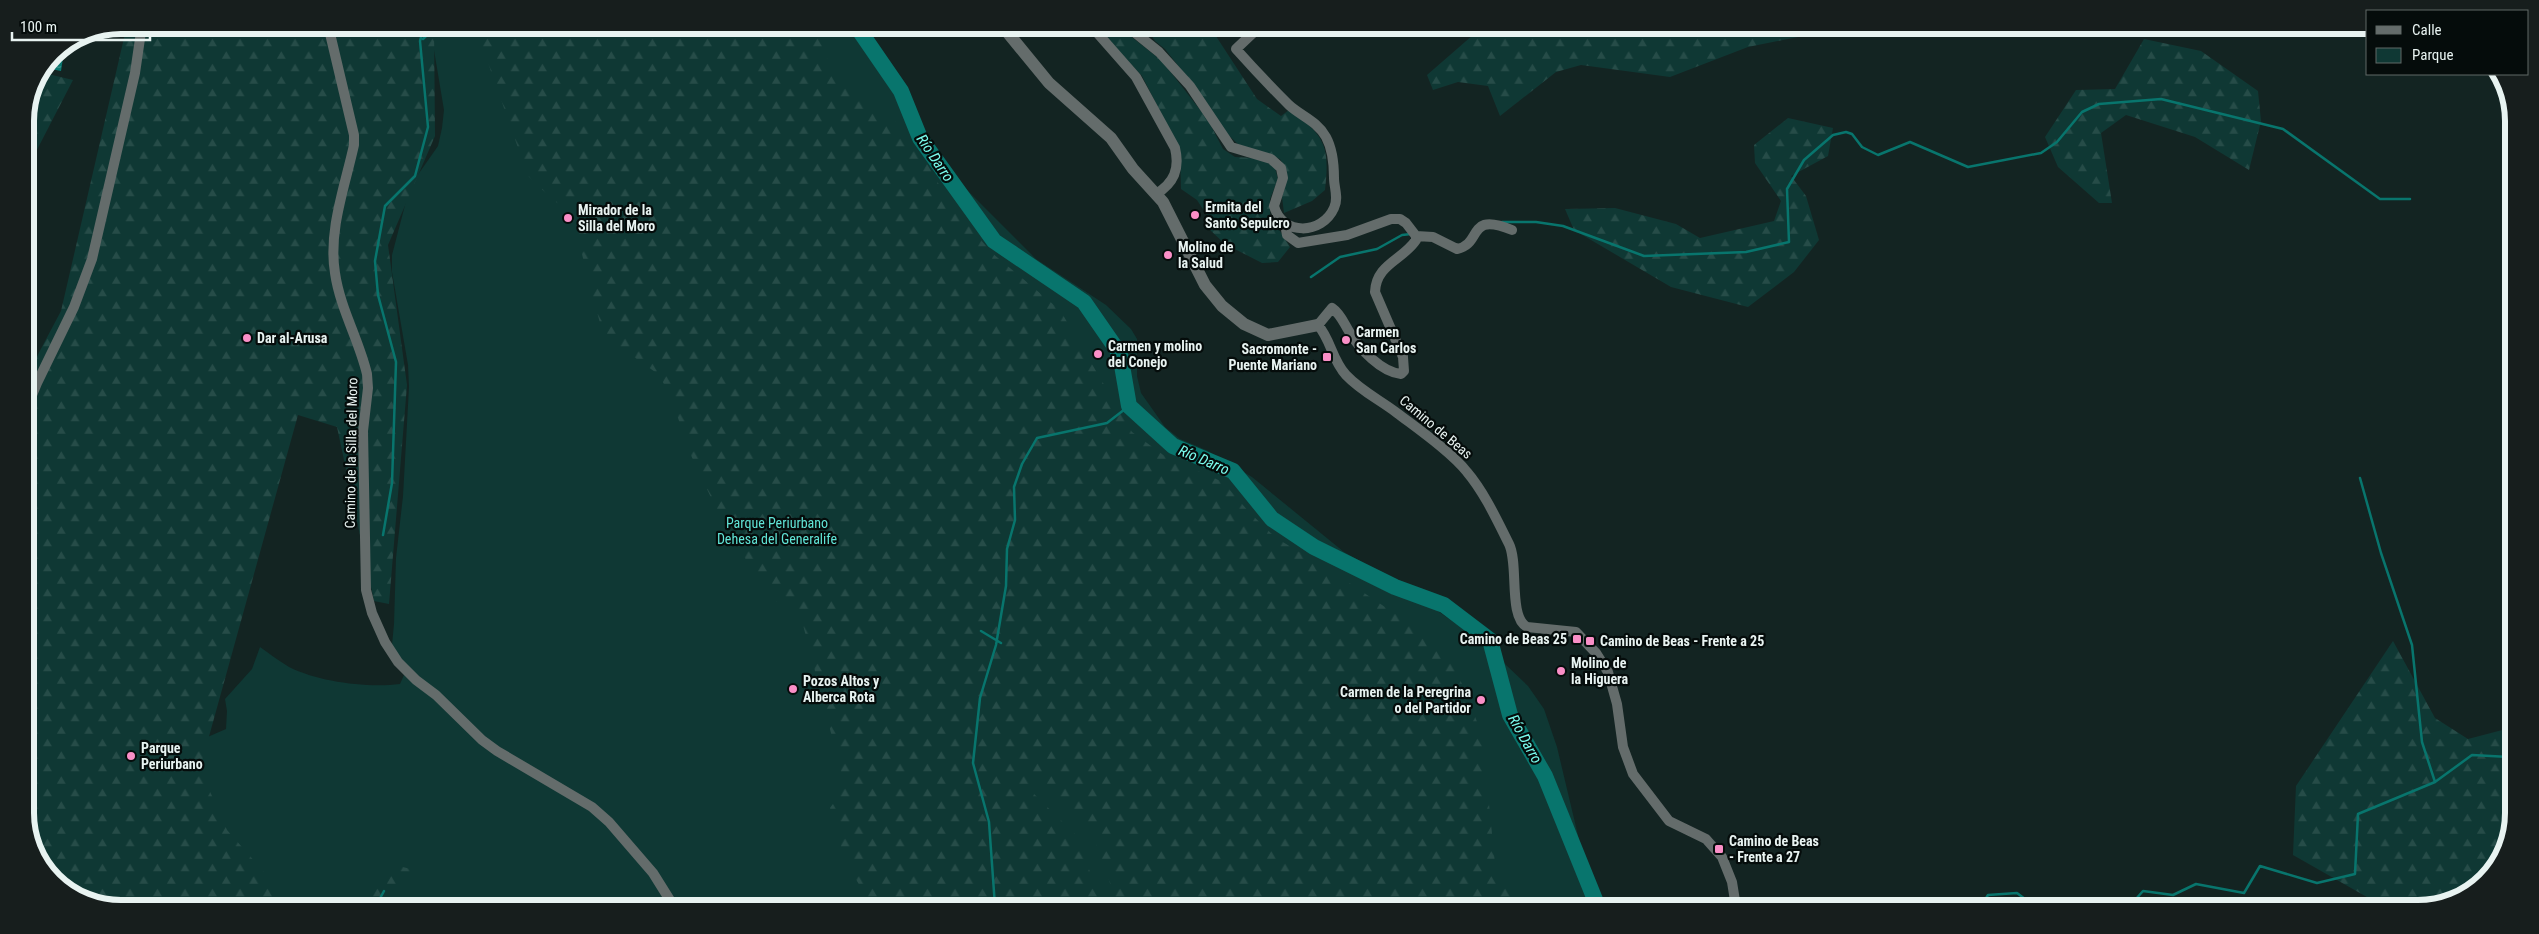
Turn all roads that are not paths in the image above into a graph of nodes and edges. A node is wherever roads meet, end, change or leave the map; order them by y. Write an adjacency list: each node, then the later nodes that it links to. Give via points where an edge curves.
1 (141, 34): 12 (street, via 135,73 92,259 74,308)
2 (330, 34): 13 (street, Camino de la Silla del Moro, via 354,135 333,255 341,296 367,374 363,431 364,543 366,590 372,613 384,642 416,680 497,751 592,807 629,842)
3 (1009, 34): 7 (street, via 1049,83 1111,138)
4 (1098, 34): 7 (street, via 1136,77 1175,148 1178,159 1174,176)
5 (1137, 34): 8 (street, via 1159,52 1190,86 1231,148 1271,159 1280,168 1283,178 1274,206 1278,218)
6 (1252, 34): 8 (street, via 1236,49 1291,106 1322,131 1330,146 1336,201 1330,216 1306,229)
7 (1156, 194): 11 (street, via 1172,215 1205,285 1222,306 1244,324 1268,335)
8 (1285, 224): 10 (street, via 1287,234 1298,244 1347,235 1391,219 1406,223)
9 (1512, 230): 10 (street, via 1498,225 1482,226 1466,246 1457,249 1432,237)
10 (1416, 236): 11 (street, via 1413,243 1382,270 1375,283 1379,303 1403,357 1405,366 1401,374 1370,357 1332,308)
11 (1318, 325): 14 (street, Camino de Beas, via 1341,369 1356,385 1399,414 1456,461 1475,482 1512,553 1519,618 1524,626 1576,632 1596,653 1613,686 1623,747 1633,774 1669,821 1706,839 1722,857)
12 (34, 390)
13 (670, 900)
14 (1735, 900)

